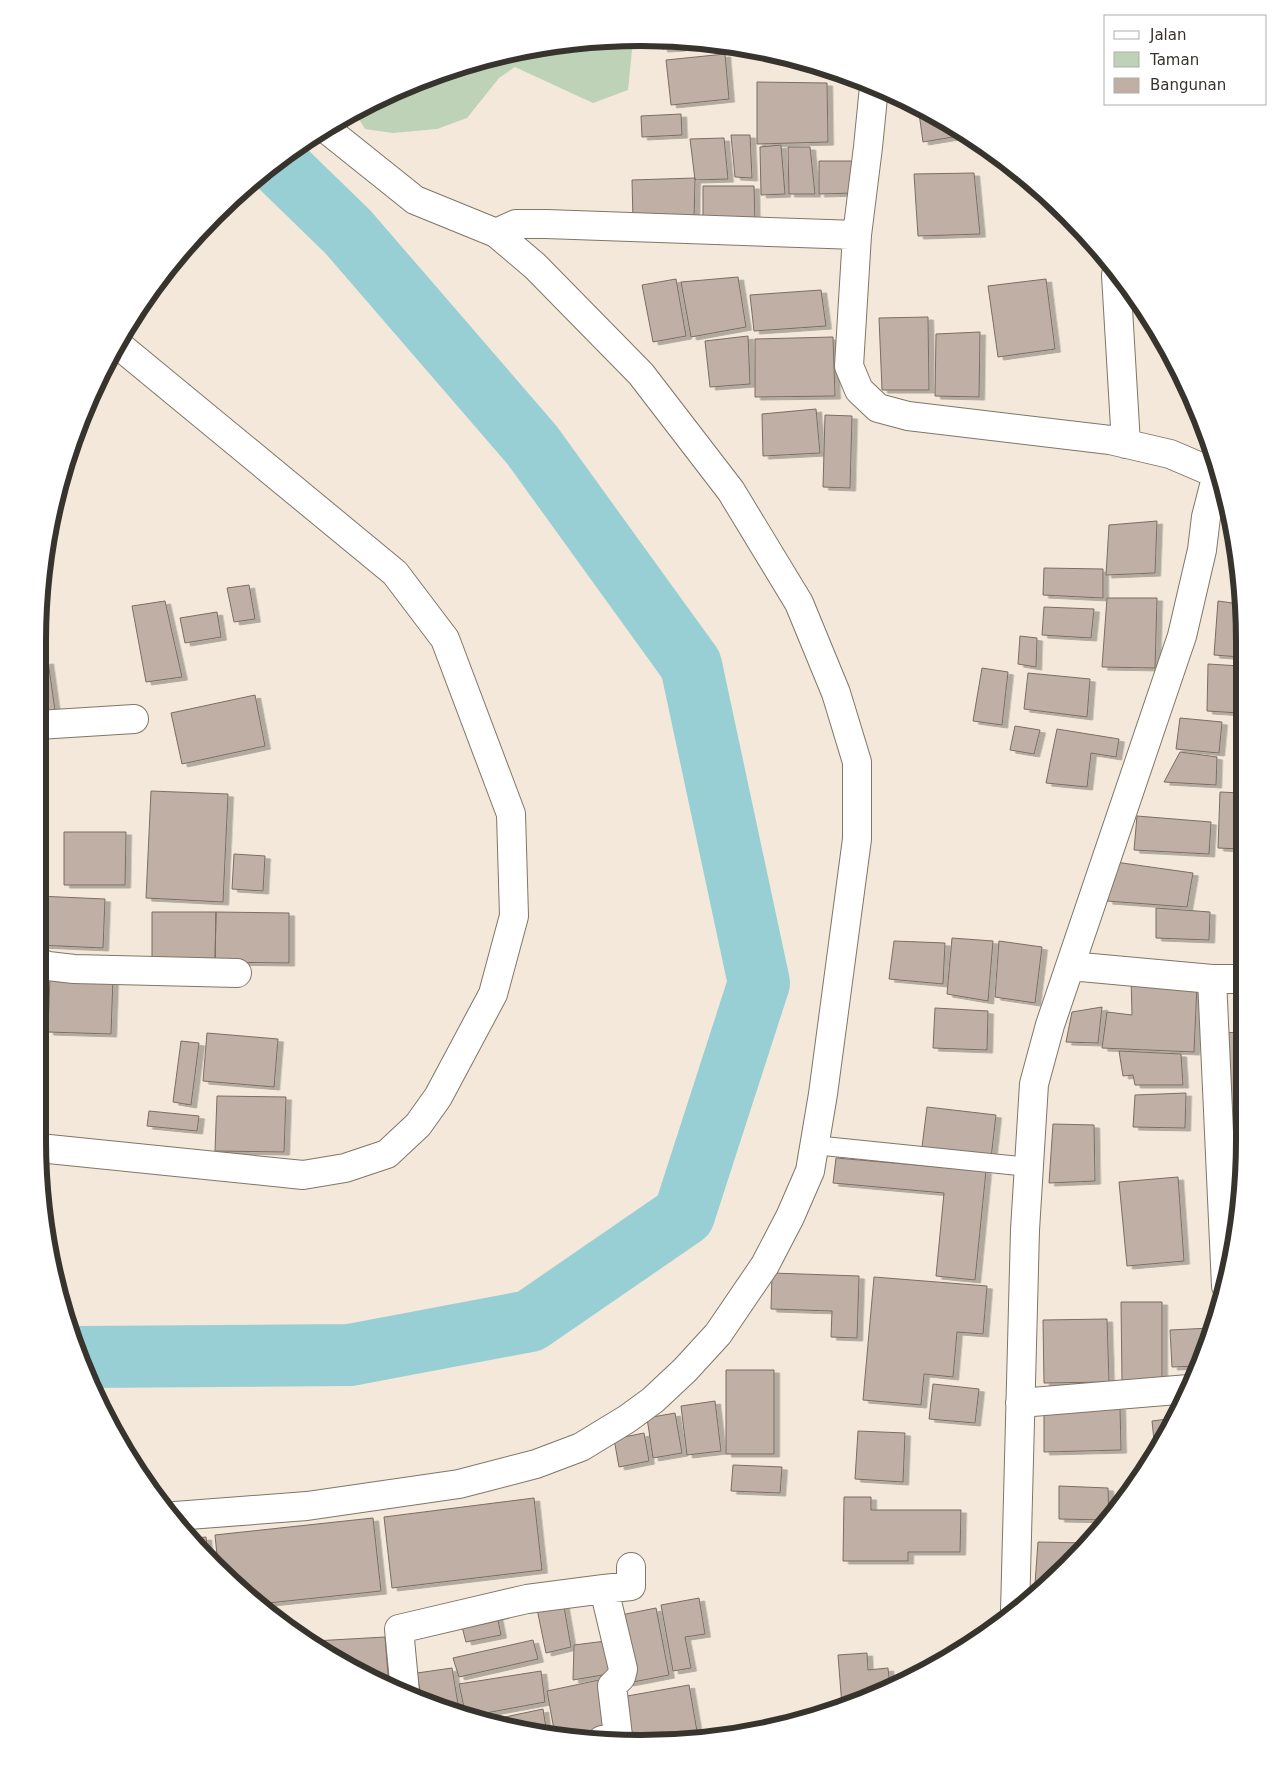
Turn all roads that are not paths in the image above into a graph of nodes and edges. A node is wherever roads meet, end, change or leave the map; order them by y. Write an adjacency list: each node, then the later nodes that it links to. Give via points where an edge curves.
1 (873, 94): 4 (street)
2 (332, 133): 3 (street, via 415,200)
3 (496, 233): 4 (street, via 516,224 539,224); 17 (street, via 535,266 641,374 731,491 799,603 836,693 857,762 857,839)
4 (857, 235): 7 (street, via 849,366 860,390 878,408 908,416)
5 (1117, 284): 7 (street)
6 (123, 349): 18 (street, via 395,573 445,639 511,814 514,916 493,994 418,1125 387,1154 345,1168 303,1175)
7 (1126, 444): 8 (street, via 1170,454)
8 (1210, 471)
9 (1215, 486): 13 (street, via 1182,636)
10 (134, 719): 11 (street)
11 (46, 724)
12 (46, 964): 14 (street, via 74,969)
13 (1070, 966): 16 (street); 19 (street, via 1034,1084)
14 (237, 973)
15 (1236, 979): 16 (street)
16 (1212, 980): 20 (street)
17 (814, 1145): 19 (lane); 23 (street, via 810,1171 790,1217 765,1266 718,1334 653,1400 581,1447 536,1464 459,1484 307,1506)
18 (46, 1149)
19 (1029, 1167): 22 (street)
20 (1225, 1253)
21 (1180, 1391): 22 (street)
22 (1020, 1403): 26 (street)
23 (180, 1516)
24 (631, 1567): 25 (street, via 631,1586)
25 (604, 1589): 27 (street, via 527,1599 399,1629); 28 (street, via 623,1669 622,1677 612,1686)
26 (1015, 1602)
27 (404, 1685)
28 (618, 1734)

